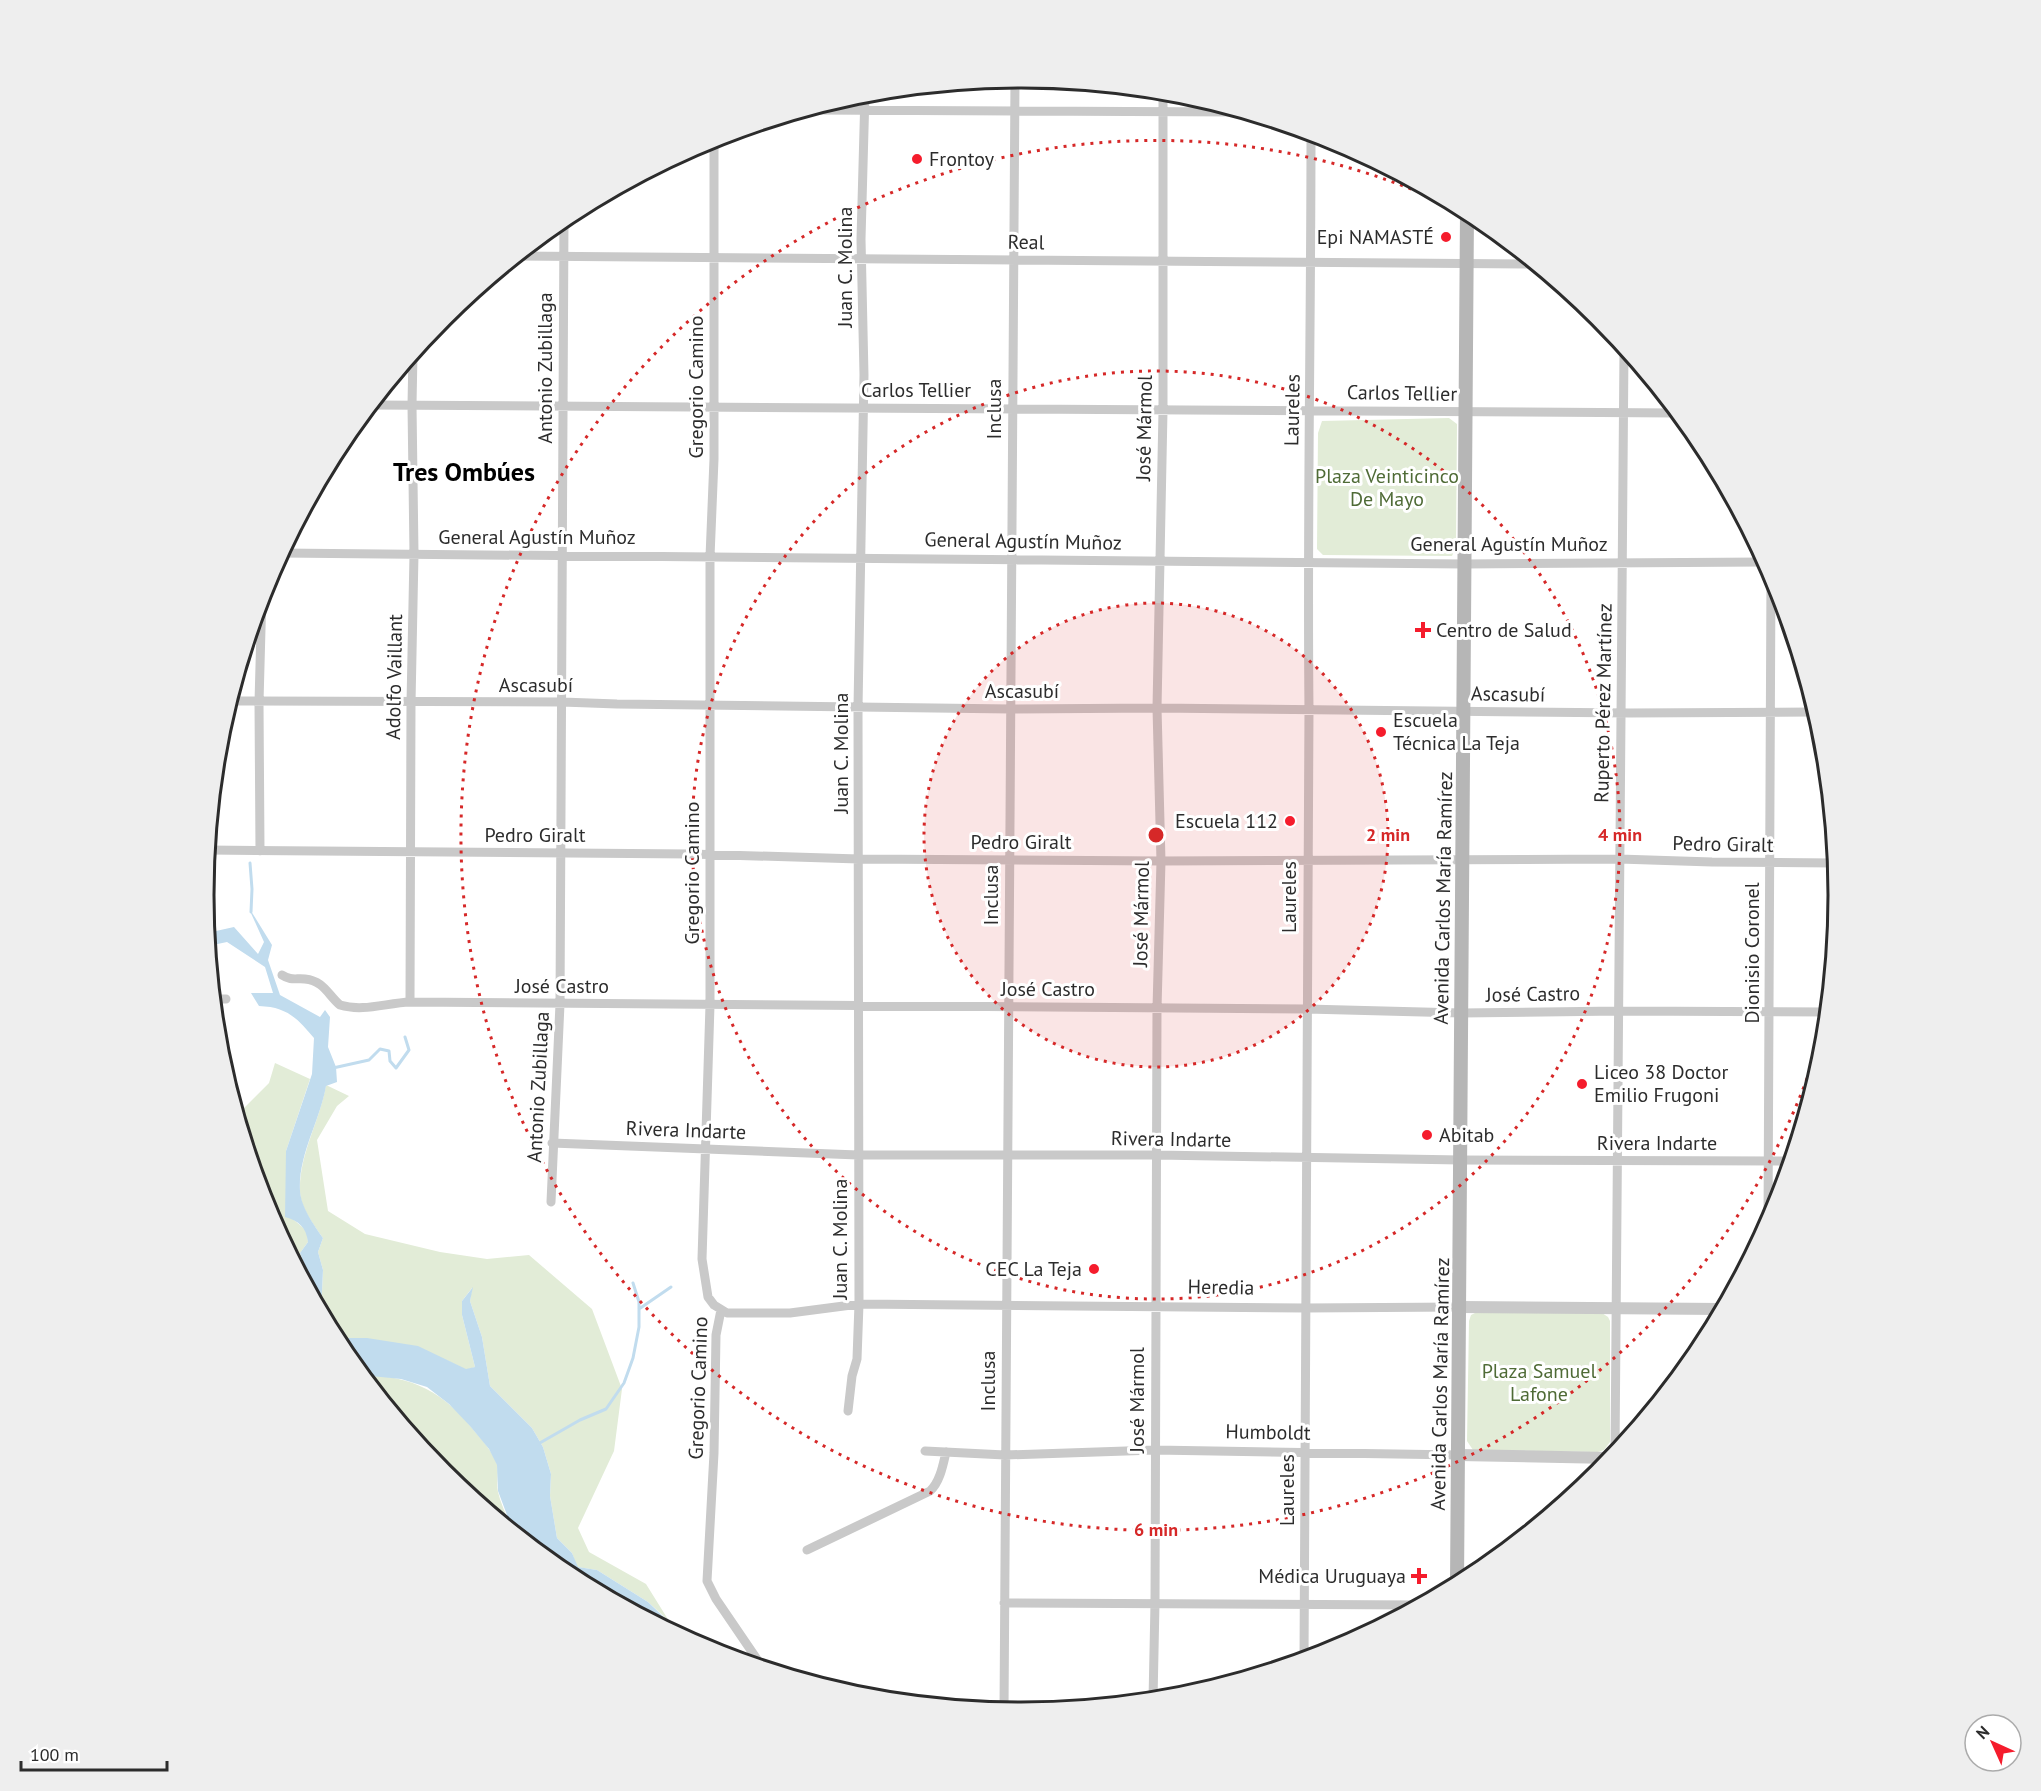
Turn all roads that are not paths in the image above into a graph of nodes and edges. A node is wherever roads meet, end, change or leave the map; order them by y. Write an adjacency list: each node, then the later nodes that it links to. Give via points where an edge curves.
1 (1015, 88): 6 (street, Inclusa)
2 (1163, 101): 7 (street, José Mármol)
3 (865, 104): 5 (street, Juan C. Molina)
4 (840, 109): 5 (street)
5 (865, 109): 6 (street); 16 (street, Juan C. Molina)
6 (1014, 111): 7 (street); 17 (street, Inclusa)
7 (1163, 112): 8 (street); 18 (street, José Mármol)
8 (1212, 112)
9 (1311, 143): 19 (street, Laureles)
10 (714, 149): 15 (street, Gregorio Camino)
11 (1467, 224): 20 (main road, Avenida Carlos María Ramírez)
12 (564, 231): 14 (street, Antonio Zubillaga)
13 (528, 256): 14 (street, Real)
14 (563, 256): 15 (street, Real); 26 (street, Antonio Zubillaga)
15 (713, 257): 16 (street, Real); 27 (street, Gregorio Camino)
16 (862, 259): 17 (street, Real); 28 (street, Juan C. Molina)
17 (1013, 260): 18 (street, Real); 29 (street, Inclusa)
18 (1162, 261): 19 (street, Real); 31 (street, José Mármol)
19 (1311, 262): 20 (street, Real); 30 (street, Laureles)
20 (1467, 264): 21 (street, Real); 32 (main road, Avenida Carlos María Ramírez)
21 (1523, 264)
22 (1624, 360): 33 (street, Ruperto Pérez Martínez)
23 (413, 364): 25 (street, Adolfo Vaillant)
24 (379, 405): 25 (street, Carlos Tellier)
25 (412, 405): 26 (street, Carlos Tellier); 36 (street, Adolfo Vaillant)
26 (564, 406): 27 (street, Carlos Tellier); 37 (street, Antonio Zubillaga)
27 (714, 407): 28 (street, Carlos Tellier); 38 (street, Gregorio Camino)
28 (862, 408): 29 (street, Carlos Tellier); 39 (street, Juan C. Molina)
29 (1012, 408): 31 (street, Carlos Tellier); 40 (street, Inclusa)
30 (1310, 410): 31 (street, Carlos Tellier); 32 (street, Carlos Tellier); 42 (street, Laureles)
31 (1163, 411): 41 (street, José Mármol)
32 (1466, 412): 33 (street, Carlos Tellier); 45 (main road, Avenida Carlos María Ramírez)
33 (1624, 412): 34 (street, Carlos Tellier); 43 (street, Ruperto Pérez Martínez)
34 (1667, 413)
35 (291, 553): 36 (street, General Agustín Muñoz)
36 (414, 554): 37 (street, General Agustín Muñoz); 51 (street, Adolfo Vaillant)
37 (563, 555): 38 (street, General Agustín Muñoz); 50 (street, Antonio Zubillaga)
38 (710, 556): 39 (street, General Agustín Muñoz); 52 (street, Gregorio Camino)
39 (861, 558): 40 (street, General Agustín Muñoz); 53 (street, Juan C. Molina)
40 (1011, 559): 41 (street, General Agustín Muñoz); 55 (street, Inclusa)
41 (1159, 560): 42 (street, General Agustín Muñoz); 54 (street, José Mármol)
42 (1307, 562): 45 (street, General Agustín Muñoz); 56 (street, Laureles)
43 (1623, 562): 44 (street, General Agustín Muñoz); 45 (street, General Agustín Muñoz); 60 (street, Ruperto Pérez Martínez)
44 (1755, 562)
45 (1465, 564): 57 (main road, Avenida Carlos María Ramírez)
46 (1771, 600): 58 (street, Dionisio Coronel)
47 (261, 622): 49 (street)
48 (238, 701): 49 (street, Ascasubí)
49 (260, 702): 51 (street, Ascasubí); 62 (street)
50 (562, 702): 51 (street, Ascasubí); 52 (street, Ascasubí); 64 (street, Antonio Zubillaga)
51 (411, 703): 63 (street, Adolfo Vaillant)
52 (712, 705): 53 (street, Ascasubí); 65 (street, Gregorio Camino)
53 (858, 707): 55 (street, Ascasubí); 66 (street, Juan C. Molina)
54 (1157, 708): 55 (street, Ascasubí); 56 (street, Ascasubí); 71 (street, José Mármol)
55 (1011, 709): 68 (street, Inclusa)
56 (1309, 709): 57 (street, Ascasubí); 69 (street, Laureles)
57 (1465, 711): 60 (street, Ascasubí); 70 (main road, Avenida Carlos María Ramírez)
58 (1771, 712): 59 (street, Ascasubí); 60 (street, Ascasubí); 72 (street, Dionisio Coronel)
59 (1806, 712)
60 (1621, 713): 67 (street, Ruperto Pérez Martínez)
61 (215, 850): 62 (street, Pedro Giralt)
62 (260, 851): 63 (street, Pedro Giralt)
63 (411, 853): 64 (street, Pedro Giralt); 77 (street, Adolfo Vaillant)
64 (559, 854): 65 (street, Pedro Giralt); 78 (street, Antonio Zubillaga)
65 (710, 855): 66 (street, Pedro Giralt); 79 (street, Gregorio Camino)
66 (859, 859): 68 (street, Pedro Giralt); 80 (street, Juan C. Molina)
67 (1619, 859): 70 (street, Pedro Giralt); 72 (street, Pedro Giralt); 84 (street, Ruperto Pérez Martínez)
68 (1010, 860): 71 (street, Pedro Giralt); 81 (street, Inclusa)
69 (1307, 860): 70 (street, Pedro Giralt); 71 (street, Pedro Giralt); 83 (street, Laureles)
70 (1463, 860): 87 (main road, Avenida Carlos María Ramírez)
71 (1161, 861): 82 (street, José Mármol)
72 (1770, 863): 73 (street, Pedro Giralt); 85 (street, Dionisio Coronel)
73 (1827, 863)
74 (282, 975): 77 (street, José Castro, via 326,987 346,1007)
75 (220, 999): 76 (street)
76 (226, 999)
77 (410, 1002): 78 (street, José Castro)
78 (560, 1004): 79 (street, José Castro); 88 (street, Antonio Zubillaga)
79 (710, 1005): 80 (street, José Castro); 89 (street, Gregorio Camino)
80 (859, 1006): 81 (street, José Castro); 90 (street, Juan C. Molina)
81 (1008, 1006): 82 (street, José Castro); 92 (street, Inclusa)
82 (1157, 1008): 83 (street, José Castro); 91 (street, José Mármol)
83 (1306, 1009): 87 (street, José Castro); 93 (street, Laureles)
84 (1618, 1011): 85 (street, José Castro); 87 (street, José Castro); 95 (street, Ruperto Pérez Martínez)
85 (1770, 1012): 86 (street, José Castro); 96 (street, Dionisio Coronel)
86 (1819, 1012)
87 (1461, 1013): 94 (main road, Avenida Carlos María Ramírez)
88 (552, 1143): 89 (street, Rivera Indarte); 99 (street, Antonio Zubillaga)
89 (707, 1148): 90 (street, Rivera Indarte); 107 (street, Gregorio Camino, via 702,1259 706,1292)
90 (858, 1155): 92 (street, Rivera Indarte); 100 (street, Juan C. Molina)
91 (1157, 1155): 92 (street, Rivera Indarte); 93 (street, Rivera Indarte); 102 (street, José Mármol)
92 (1007, 1157): 101 (street, Inclusa)
93 (1306, 1159): 94 (street, Rivera Indarte); 104 (street, Laureles)
94 (1461, 1160): 95 (street, Rivera Indarte); 103 (main road, Avenida Carlos María Ramírez)
95 (1617, 1160): 96 (street, Rivera Indarte); 105 (street, Ruperto Pérez Martínez)
96 (1770, 1161): 97 (street, Rivera Indarte); 98 (street, Dionisio Coronel)
97 (1783, 1161)
98 (1769, 1197)
99 (551, 1202)
100 (859, 1304): 101 (street, Heredia); 107 (street, Heredia, via 780,1313); 108 (street, Juan C. Molina)
101 (1006, 1304): 102 (street, Heredia); 114 (street, Inclusa)
102 (1155, 1306): 104 (street, Heredia); 110 (street, José Mármol)
103 (1460, 1307): 104 (street, Heredia); 105 (street, Heredia); 115 (main road, Avenida Carlos María Ramírez)
104 (1305, 1308): 112 (street, Laureles)
105 (1616, 1309): 106 (street, Heredia); 109 (street, Ruperto Pérez Martínez)
106 (1713, 1309)
107 (721, 1310): 124 (street, Gregorio Camino, via 716,1335 707,1581)
108 (848, 1411)
109 (1616, 1440)
110 (1155, 1450): 112 (street, Humboldt); 114 (street, Humboldt); 120 (street, José Mármol)
111 (925, 1451): 113 (street, Humboldt)
112 (1305, 1451): 115 (street, Humboldt); 121 (street, Laureles)
113 (946, 1452): 114 (street, Humboldt); 117 (street, via 935,1488)
114 (1005, 1455): 119 (street, Inclusa)
115 (1459, 1455): 116 (street, Humboldt); 118 (main road, Avenida Carlos María Ramírez)
116 (1599, 1458)
117 (807, 1550)
118 (1457, 1573)
119 (1004, 1603): 120 (street); 126 (street, Inclusa)
120 (1155, 1603): 121 (street); 125 (street, José Mármol)
121 (1304, 1604): 122 (street); 123 (street, Laureles)
122 (1404, 1605)
123 (1304, 1651)
124 (756, 1658)
125 (1153, 1691)
126 (1004, 1702)

